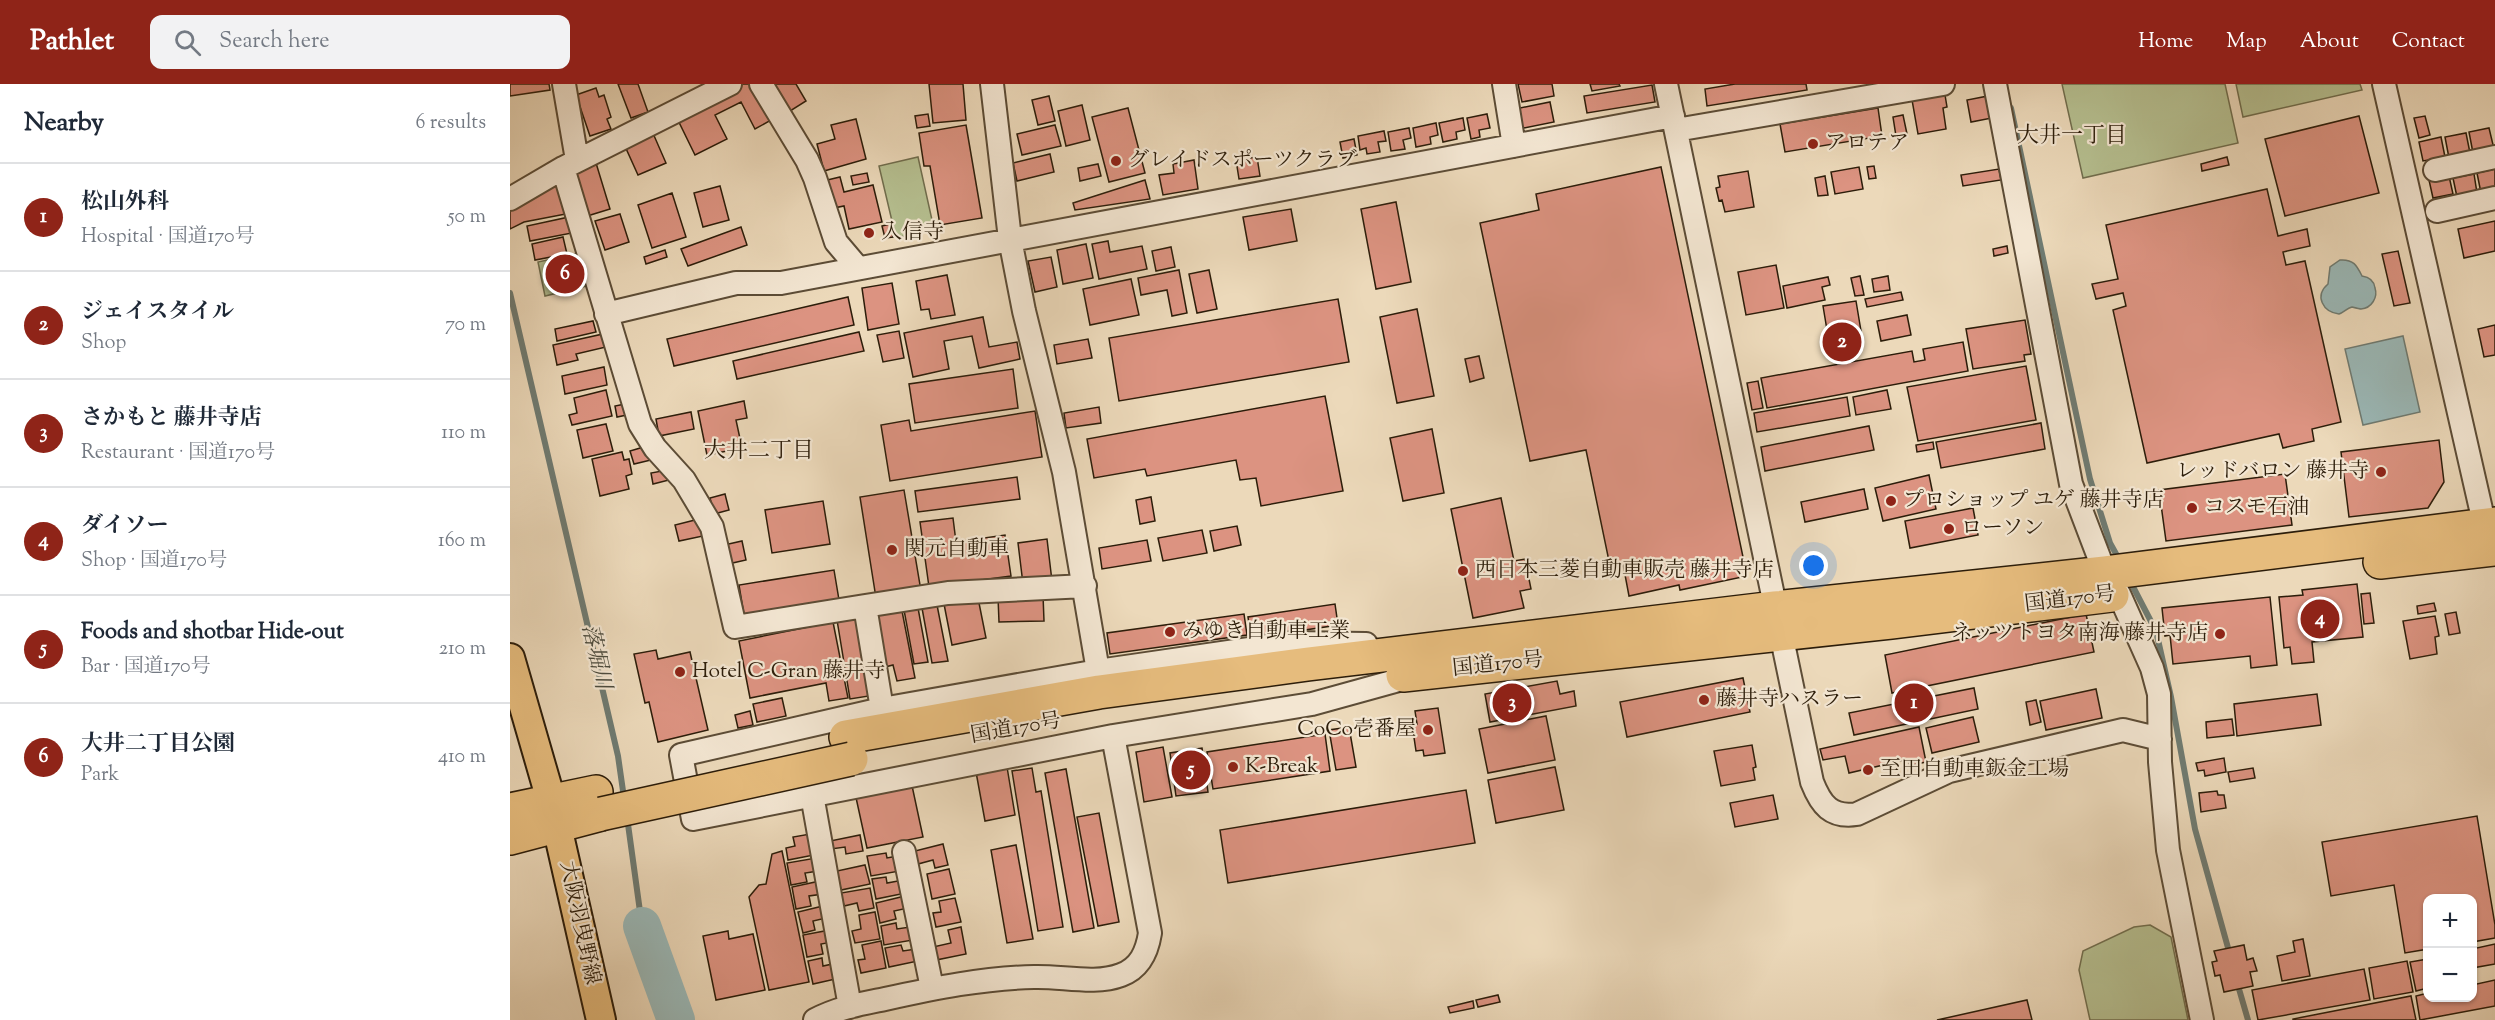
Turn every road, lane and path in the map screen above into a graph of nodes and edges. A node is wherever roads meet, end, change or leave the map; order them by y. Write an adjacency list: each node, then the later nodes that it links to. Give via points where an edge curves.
1 (564, 84): 13 (street)
2 (730, 84): 13 (street)
3 (761, 84): 19 (street, via 807,160 836,242)
4 (992, 84): 18 (street)
5 (1504, 84): 11 (street)
6 (1666, 84): 10 (street)
7 (1943, 84): 10 (street)
8 (1995, 84): 22 (street, via 2071,484)
9 (2384, 84): 21 (street)
10 (1675, 123): 11 (street); 25 (street)
11 (1514, 146): 18 (street)
12 (2495, 157): 14 (street)
13 (570, 164): 16 (street); 20 (street)
14 (2435, 170)
15 (2495, 198): 17 (street)
16 (510, 199)
17 (2437, 211)
18 (1010, 239): 19 (street); 23 (street, via 1064,472)
19 (858, 268): 20 (street, via 781,283 735,283)
20 (606, 314): 24 (street, via 640,423 655,448 684,480 712,527 735,627)
21 (2491, 537): 22 (highway, 国道170号)
22 (2112, 584): 25 (highway, 国道170号); 32 (street, via 2152,668 2159,694)
23 (1085, 586): 24 (street, via 948,593); 28 (street)
24 (865, 606): 30 (street)
25 (1778, 620): 26 (highway, 国道170号); 29 (highway, 国道170号); 32 (street, via 1812,783 1819,801 1831,811 1857,814 1949,771 2123,730)
26 (1466, 645): 28 (street, via 1290,643); 33 (highway, 国道170号, via 1099,692)
27 (510, 658): 35 (main road, 大阪羽曳野線)
28 (1098, 671): 30 (street)
29 (1422, 673): 31 (street, via 1312,704); 33 (highway, 国道170号, via 1287,685)
30 (882, 709): 34 (street, via 681,755 693,819)
31 (1113, 736): 34 (street); 37 (street, via 1150,933 1148,948 1137,966 1102,979 994,979)
32 (2160, 740): 41 (street, via 2168,850)
33 (849, 748): 35 (highway, 国道170号)
34 (812, 795): 38 (street)
35 (531, 819): 39 (main road, 大阪羽曳野線)
36 (904, 852): 37 (street)
37 (932, 988): 38 (street)
38 (850, 1007): 40 (street)
39 (602, 1020)
40 (815, 1020)
41 (2202, 1020)

